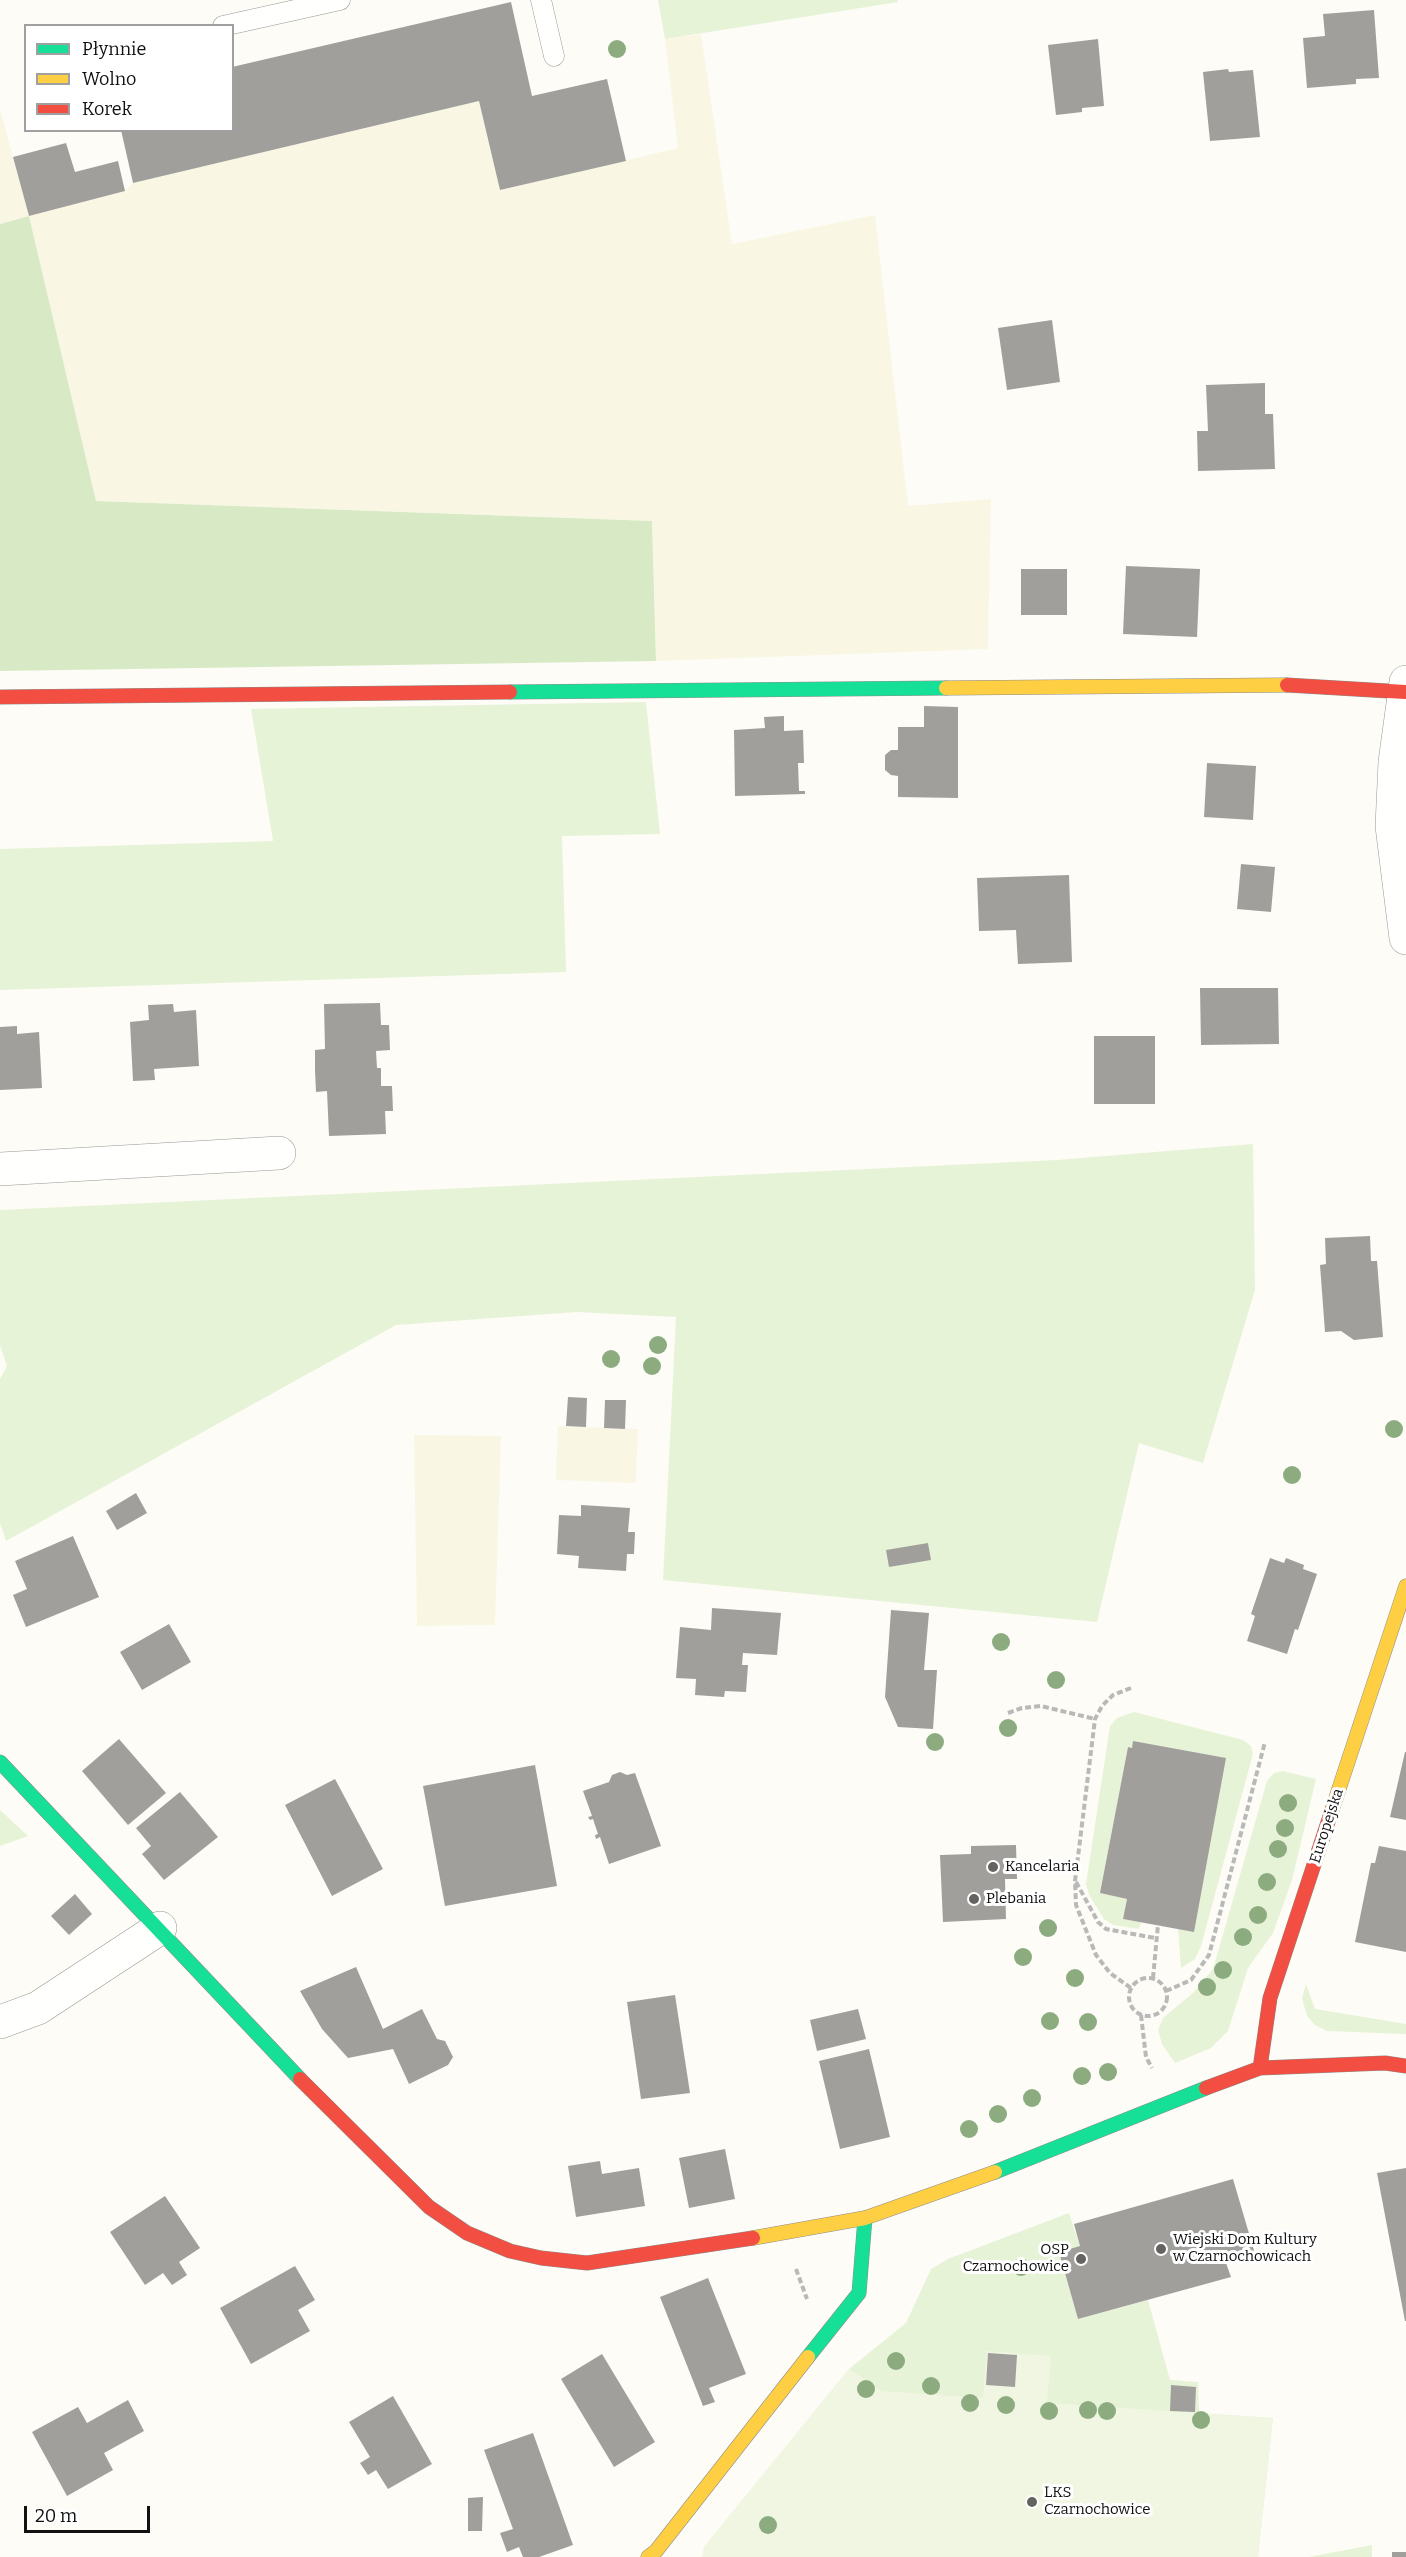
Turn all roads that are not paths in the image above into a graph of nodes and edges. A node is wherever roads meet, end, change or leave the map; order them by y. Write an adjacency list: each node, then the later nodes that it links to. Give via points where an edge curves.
1 (340, 0): 3 (lane)
2 (542, 0): 4 (lane)
3 (232, 24)
4 (554, 56)
5 (1405, 687): 6 (street); 7 (street, via 1392,826)
6 (0, 697)
7 (1406, 938)
8 (279, 1152): 9 (street)
9 (0, 1169)
10 (1406, 1586): 15 (street, Europejska, via 1270,1998)
11 (0, 1762): 12 (street)
12 (160, 1928): 13 (street, via 38,2008); 16 (street, via 338,2119 429,2207 467,2233 510,2251 587,2263 695,2249)
13 (0, 2022)
14 (1406, 2066): 15 (street, via 1385,2063)
15 (1260, 2068): 16 (street, via 956,2188)
16 (865, 2218): 17 (street, via 859,2293)
17 (653, 2555)

